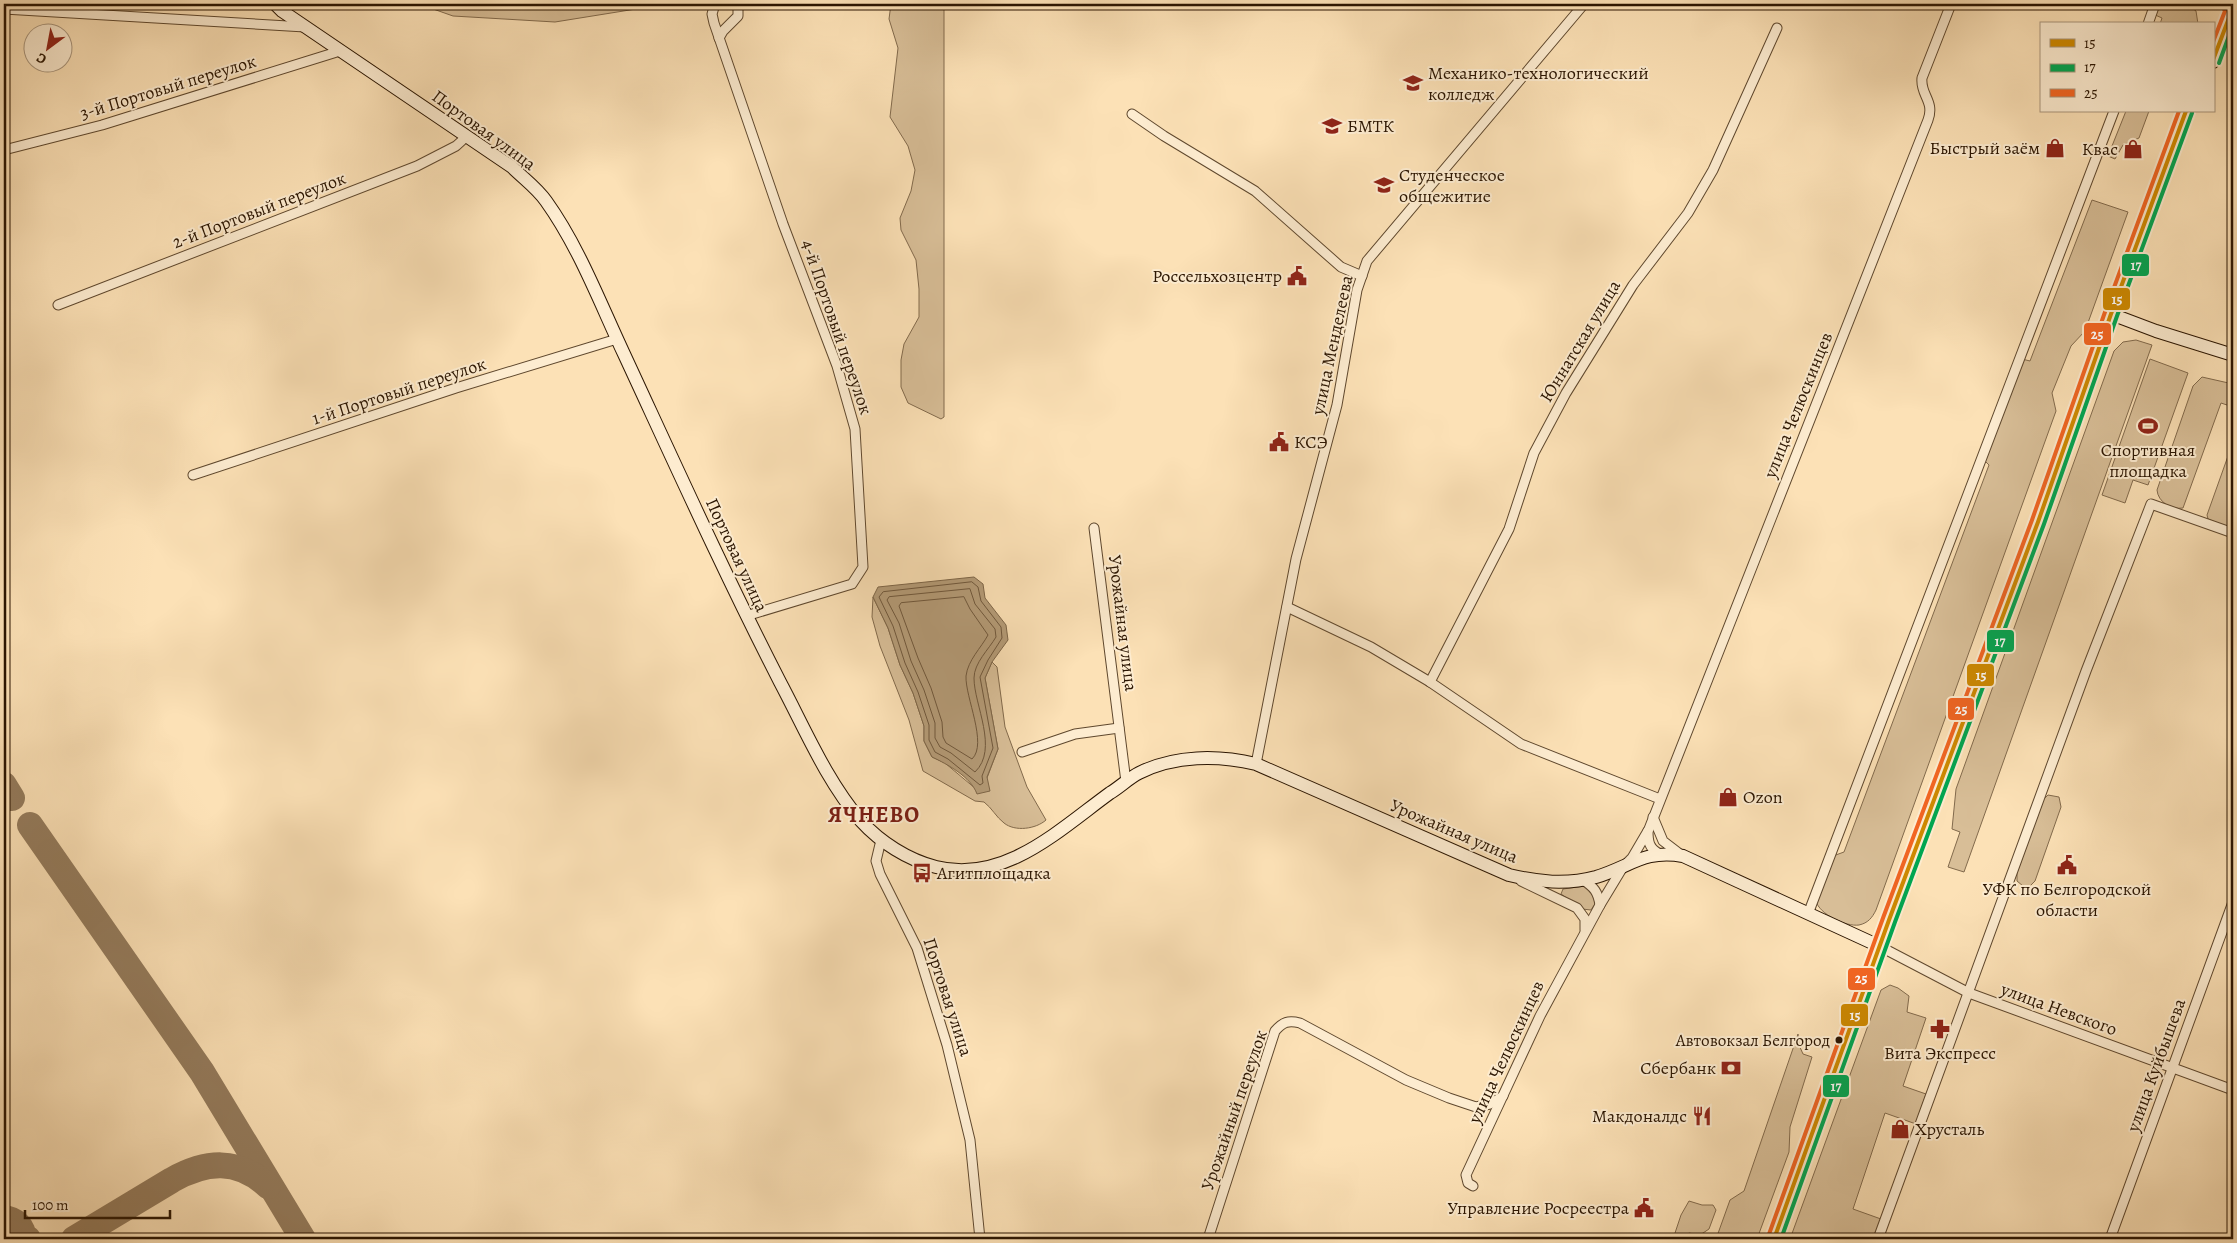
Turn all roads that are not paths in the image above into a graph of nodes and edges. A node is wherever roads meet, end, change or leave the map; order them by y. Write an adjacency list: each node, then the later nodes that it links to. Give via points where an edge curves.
1 (275, 4): 10 (street, Портовая улица)
2 (715, 4): 13 (street, 4-й Портовый переулок, via 712,14)
3 (735, 4): 13 (street, via 738,16)
4 (1584, 4): 22 (street, улица Менделеева, via 1367,261)
5 (1951, 4): 37 (street, улица Челюскинцев, via 1922,78 1922,88 1931,109 1928,120)
6 (2155, 4): 9 (street)
7 (2227, 4): 12 (main road); 15 (main road, via 2232,10)
8 (4, 9): 10 (street)
9 (2149, 22)
10 (306, 27): 14 (street, Портовая улица)
11 (1778, 28): 32 (street, Юннатская улица, via 1713,170 1688,213 1622,302 1566,393 1534,453 1510,529)
12 (2214, 36)
13 (719, 38): 31 (street, 4-й Портовый переулок, via 783,224 837,366 855,429 863,567 852,584)
14 (340, 50): 20 (street, Портовая улица); 21 (street, 3-й Портовый переулок, via 102,125)
15 (2214, 58)
16 (2114, 112): 48 (street)
17 (2186, 112): 24 (main road)
18 (2195, 112): 24 (main road, via 2122,310)
19 (1132, 114): 22 (street, via 1254,191 1341,267)
20 (468, 136): 23 (street, 2-й Портовый переулок, via 456,146 417,166); 25 (street, Портовая улица, via 512,167 545,199 577,255)
21 (4, 150)
22 (1362, 276): 30 (street, улица Менделеева, via 1351,317 1337,405 1296,559)
23 (58, 306)
24 (2111, 314): 26 (street); 50 (main road, via 2038,522)
25 (617, 339): 27 (street, 1-й Портовый переулок); 31 (street, Портовая улица)
26 (2233, 354)
27 (192, 475)
28 (1094, 528): 33 (street, Урожайная улица)
29 (2233, 532): 51 (street, via 2150,504)
30 (1287, 607): 32 (street, via 1371,647); 35 (street, улица Менделеева)
31 (746, 616): 40 (street, Портовая улица, via 825,768 852,808)
32 (1430, 682): 37 (street, via 1521,744)
33 (1119, 728): 34 (street, via 1075,734); 36 (street, Урожайная улица)
34 (1022, 752)
35 (1256, 764): 36 (street, Урожайная улица, via 1224,758 1189,759 1154,767); 44 (street, Урожайная улица)
36 (1126, 782): 40 (street, Урожайная улица, via 1032,850 1003,864 976,870 955,870 916,860)
37 (1660, 799): 38 (street, улица Челюскинцев)
38 (1653, 817): 39 (street, улица Челюскинцев); 42 (street, via 1663,841)
39 (1649, 828): 41 (street, via 1649,845); 43 (street, улица Челюскинцев)
40 (881, 840): 56 (street, Портовая улица, via 876,861 880,874 917,948 949,1054 970,1140)
41 (1658, 853): 42 (street, Урожайная улица); 43 (street, Урожайная улица)
42 (1683, 856): 48 (street, Урожайная улица)
43 (1623, 867): 45 (street, Урожайная улица); 47 (street, улица Челюскинцев)
44 (1508, 875): 45 (street, Урожайная улица, via 1550,882); 49 (street, via 1577,908 1585,919)
45 (1583, 880): 47 (street, via 1594,887)
46 (2233, 902): 52 (street, улица Куйбышева)
47 (1600, 905): 49 (street, улица Челюскинцев)
48 (1808, 914): 50 (street, Урожайная улица)
49 (1584, 932): 54 (street, улица Челюскинцев)
50 (1880, 946): 51 (street, улица Невского); 58 (main road)
51 (1969, 993): 52 (street, улица Невского); 59 (street)
52 (2172, 1068): 53 (street, улица Невского); 60 (street, улица Куйбышева)
53 (2233, 1090)
54 (1503, 1096): 55 (street, улица Челюскинцев, via 1466,1175 1468,1183); 57 (street, Урожайный переулок, via 1490,1104 1462,1103 1406,1080 1300,1023 1290,1021 1281,1024 1275,1031)
55 (1473, 1186)
56 (980, 1239)
57 (1208, 1239)
58 (1774, 1239)
59 (1878, 1239)
60 (2110, 1239)

